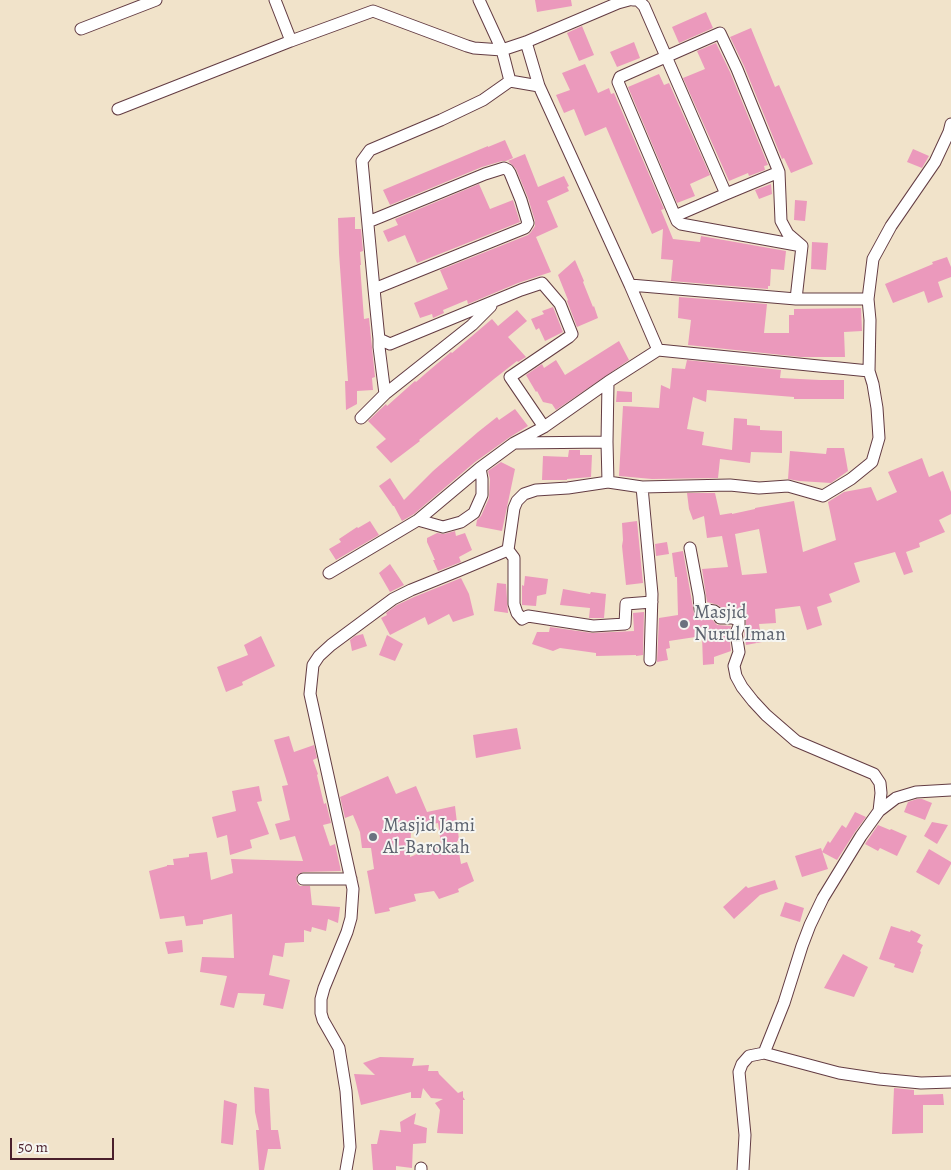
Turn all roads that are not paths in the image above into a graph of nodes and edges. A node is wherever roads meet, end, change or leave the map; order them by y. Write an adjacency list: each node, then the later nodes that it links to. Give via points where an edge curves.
1 (156, 0): 6 (street)
2 (275, 0): 7 (street)
3 (479, 0): 9 (street)
4 (629, 0): 8 (street)
5 (636, 0): 10 (street, via 644,6)
6 (81, 29)
7 (291, 41): 9 (street, via 373,11 474,48); 13 (street)
8 (526, 42): 9 (street); 12 (street)
9 (502, 50): 11 (street)
10 (667, 56): 15 (street, via 720,33); 16 (street); 17 (street, via 620,77 618,82)
11 (510, 81): 12 (street); 18 (street, via 483,100 370,150 362,161)
12 (539, 86): 20 (street)
13 (118, 109)
14 (951, 124): 23 (street, via 935,162 891,226 873,259)
15 (779, 172): 16 (street); 19 (street, via 781,221 788,234)
16 (726, 194): 17 (street)
17 (675, 216): 19 (street, via 681,224)
18 (368, 222): 21 (street); 21 (street, via 504,168 510,173 528,222 524,228)
19 (802, 246): 22 (street)
20 (630, 285): 22 (street); 26 (street)
21 (374, 289): 25 (street)
22 (796, 299): 23 (street)
23 (868, 299): 27 (street)
24 (496, 301): 25 (street, via 390,344); 29 (street, via 472,325); 31 (street, via 542,283 560,304 572,334 510,376)
25 (379, 339): 29 (street)
26 (658, 350): 27 (street); 28 (street)
27 (869, 371): 36 (street, via 879,438 872,462 823,496 788,486)
28 (608, 382): 31 (street); 32 (street)
29 (386, 394): 30 (street)
30 (361, 418)
31 (544, 427): 33 (street)
32 (607, 442): 33 (street); 35 (street)
33 (514, 443): 34 (street)
34 (480, 468): 37 (street); 37 (street, via 482,495 474,513 443,527)
35 (608, 482): 36 (street); 39 (street, via 524,494 514,508)
36 (642, 487): 41 (street)
37 (418, 520): 40 (street)
38 (690, 548): 44 (street, via 700,609 714,611 720,618 739,620 736,633 740,652 734,666 742,687 766,715 796,741 874,774 882,793)
39 (508, 550): 41 (street, via 514,558 514,604 522,619 528,616 593,626 625,624 626,604); 45 (street, via 393,599 331,645 312,665 310,694)
40 (329, 573)
41 (652, 602): 42 (street)
42 (650, 660)
43 (951, 790): 44 (street, via 916,792 896,798)
44 (879, 811): 47 (street, via 823,898 802,946)
45 (351, 879): 46 (street); 49 (street, via 351,918 321,999 321,1013 338,1048 346,1091 350,1147)
46 (303, 880)
47 (764, 1053): 48 (street, via 839,1073 928,1083); 50 (street, via 749,1056 739,1072 745,1135)
48 (951, 1082)
49 (346, 1170)
50 (743, 1170)

